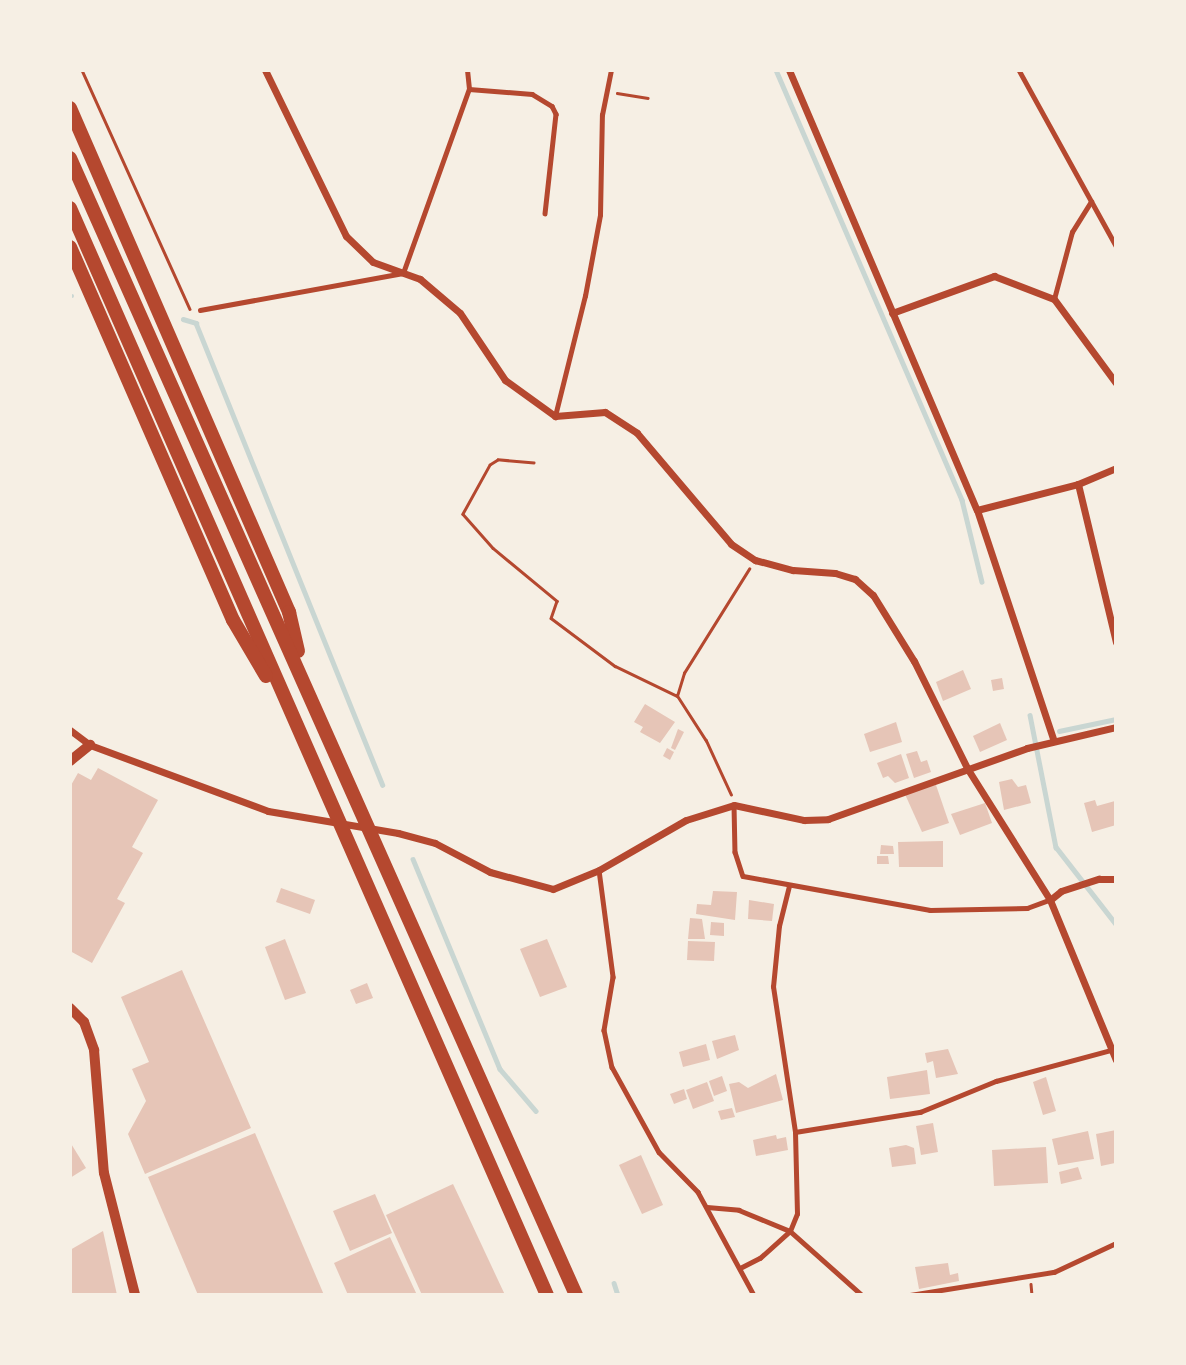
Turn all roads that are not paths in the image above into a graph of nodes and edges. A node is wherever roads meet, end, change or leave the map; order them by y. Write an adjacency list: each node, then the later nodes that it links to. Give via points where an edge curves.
1 (265, 70): 14 (street, via 346,236 373,262)
2 (467, 70): 6 (lane)
3 (611, 70): 19 (lane, via 600,215 586,296)
4 (789, 70): 17 (street)
5 (1019, 70): 9 (lane)
6 (468, 89): 11 (lane, via 533,94 552,106 556,114); 14 (lane)
7 (70, 108): 24 (highway, via 289,612)
8 (70, 159): 24 (highway)
9 (1091, 202): 12 (lane); 15 (lane, via 1072,232)
10 (70, 208): 25 (highway)
11 (545, 213)
12 (1116, 246)
13 (70, 247): 25 (highway, via 233,620)
14 (403, 273): 16 (lane); 19 (street, via 435,289 460,313 505,380)
15 (1054, 299): 17 (street, via 986,276); 18 (street)
16 (200, 310)
17 (892, 313): 22 (street)
18 (1116, 383)
19 (555, 416): 31 (street, via 605,412 638,433 731,544 755,560 855,579 873,595 914,661)
20 (1116, 468): 21 (street)
21 (1078, 484): 22 (street); 23 (street)
22 (977, 510): 28 (street)
23 (1116, 642)
24 (304, 678): 34 (highway)
25 (290, 717): 33 (highway)
26 (1116, 727): 28 (street)
27 (70, 730): 29 (street)
28 (1050, 742): 31 (street)
29 (90, 745): 30 (street); 33 (street, via 268,811)
30 (70, 761)
31 (967, 768): 32 (street, via 828,819 804,820); 38 (street)
32 (734, 805): 35 (street, via 686,820); 37 (lane, via 738,871)
33 (337, 821): 34 (street); 48 (highway)
34 (369, 826): 35 (street, via 435,844 490,872 537,886 553,888); 49 (highway)
35 (599, 870): 43 (lane, via 613,977 604,1022 605,1047 659,1152)
36 (1116, 879): 38 (street, via 1070,888)
37 (789, 886): 38 (lane, via 930,910 1027,908); 42 (lane, via 779,926 773,987)
38 (1050, 900): 40 (street)
39 (70, 1008): 47 (street, via 84,1022 94,1050 104,1173)
40 (1112, 1050): 41 (street); 42 (lane, via 996,1081 920,1112)
41 (1116, 1060)
42 (794, 1132): 44 (lane, via 797,1214)
43 (707, 1208): 44 (lane, via 739,1210); 46 (lane)
44 (790, 1231): 46 (lane, via 760,1258); 51 (lane)
45 (1116, 1243): 52 (lane, via 1054,1272)
46 (740, 1268): 50 (lane)
47 (135, 1295)
48 (547, 1295)
49 (576, 1295)
50 (754, 1295)
51 (862, 1295)
52 (910, 1295)

